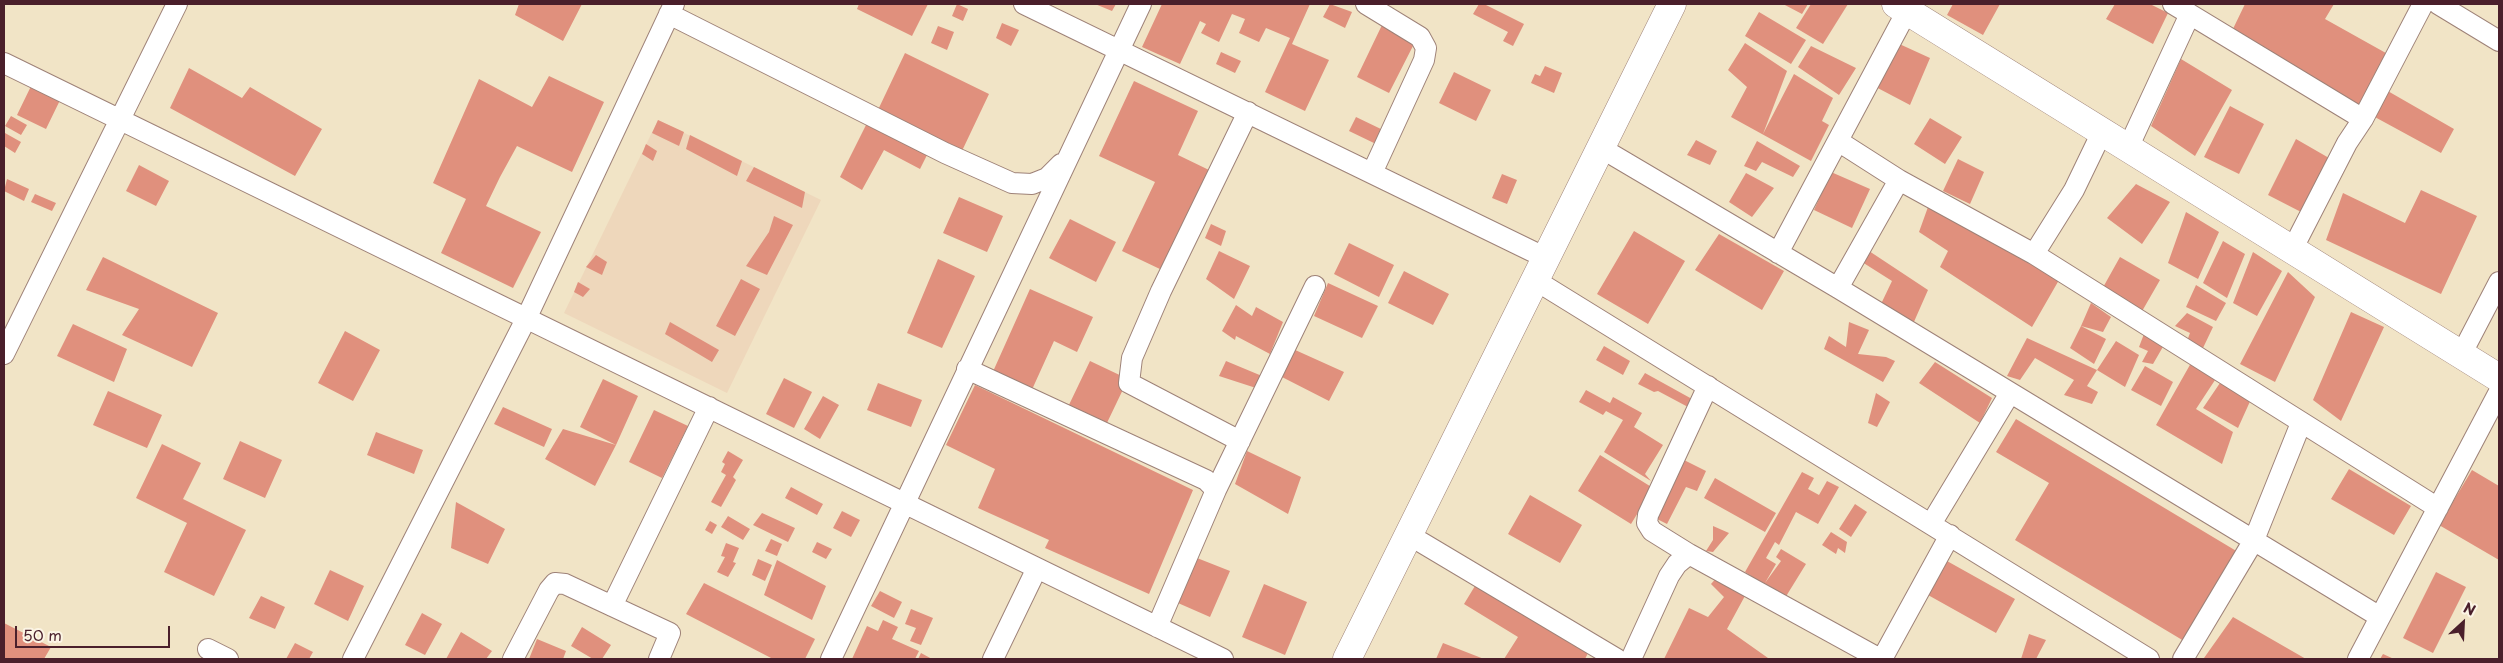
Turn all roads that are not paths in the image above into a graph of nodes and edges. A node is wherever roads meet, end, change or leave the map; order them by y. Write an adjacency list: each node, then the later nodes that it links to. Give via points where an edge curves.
1 (177, 4): 15 (street)
2 (1024, 4): 12 (street)
3 (1140, 4): 12 (street)
4 (1366, 4): 22 (street, via 1420,37 1426,48 1424,60)
5 (1672, 4): 19 (street)
6 (2423, 4): 16 (street)
7 (2438, 4): 11 (street)
8 (1901, 7): 17 (street); 18 (street)
9 (672, 9): 21 (street, via 936,148 1012,183 1032,184 1046,178); 31 (street)
10 (2181, 9): 16 (street); 20 (street)
11 (2499, 41)
12 (1118, 48): 14 (street); 21 (street)
13 (4, 63): 15 (street)
14 (1248, 112): 22 (street); 41 (street, via 1157,300 1132,358 1129,383)
15 (119, 119): 31 (street); 32 (street)
16 (2364, 119): 24 (street, via 2347,143)
17 (2102, 132): 20 (street); 26 (street, via 2074,190)
18 (1838, 141): 23 (street); 25 (street)
19 (1601, 148): 25 (street); 27 (street)
20 (2128, 148): 24 (street)
21 (1070, 154): 34 (street)
22 (1372, 173): 27 (street)
23 (1899, 180): 26 (street); 30 (street)
24 (2292, 250): 33 (street)
25 (1778, 253): 30 (street)
26 (2034, 254): 40 (street)
27 (1541, 269): 36 (street); 46 (street)
28 (2499, 282): 33 (street)
29 (1315, 286): 41 (street)
30 (1838, 288): 38 (street)
31 (526, 319): 39 (street); 56 (street)
32 (4, 354)
33 (2461, 355): 35 (street)
34 (967, 369): 42 (street, via 1206,480); 43 (street)
35 (2499, 378)
36 (1708, 386): 45 (street); 49 (street, via 1647,523 1652,531)
37 (2499, 392): 44 (street)
38 (2010, 393): 45 (street); 48 (street)
39 (708, 408): 43 (street); 51 (street)
40 (2301, 423): 44 (street); 48 (street)
41 (1240, 441): 42 (street)
42 (1216, 490): 53 (street)
43 (904, 503): 50 (street); 59 (street)
44 (2438, 508): 52 (street)
45 (1931, 524): 47 (street)
46 (1408, 535): 62 (street); 63 (street)
47 (1950, 535): 65 (street); 66 (street)
48 (2254, 540): 52 (street); 67 (street)
49 (1689, 554): 64 (street, via 1669,576); 65 (street)
50 (1037, 568): 53 (street); 60 (street)
51 (612, 606): 57 (street, via 556,583 549,590); 58 (street, via 670,633)
52 (2380, 617): 68 (street)
53 (1157, 627): 61 (street)
54 (208, 649): 55 (street)
55 (228, 659)
56 (353, 659)
57 (513, 659)
58 (659, 659)
59 (831, 659)
60 (994, 659)
61 (1223, 659)
62 (1347, 659)
63 (1617, 659)
64 (1631, 659)
65 (1881, 659)
66 (2149, 659)
67 (2183, 659)
68 (2358, 659)

